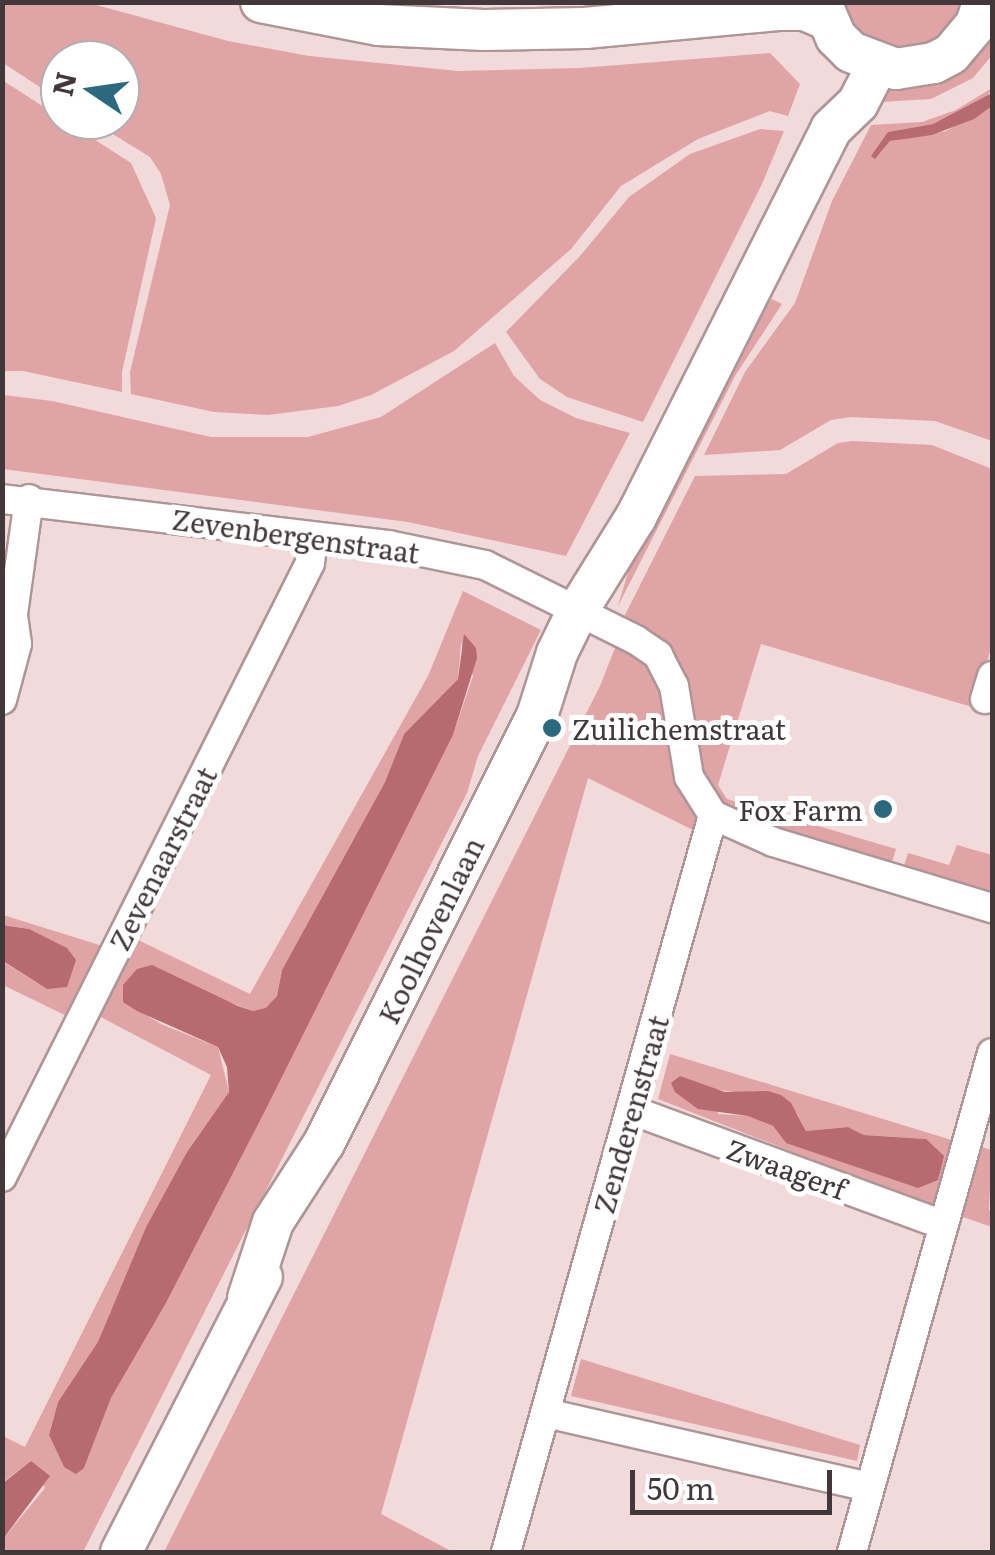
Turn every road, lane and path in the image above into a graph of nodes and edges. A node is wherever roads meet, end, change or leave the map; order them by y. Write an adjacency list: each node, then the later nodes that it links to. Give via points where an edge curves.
1 (261, 2): 4 (street, via 378,25 484,30)
2 (986, 4): 5 (street, via 965,40 934,63 896,70)
3 (823, 11): 4 (street); 5 (street)
4 (584, 16)
5 (864, 59): 8 (street, Koolhovenlaan, via 858,103 831,128)
6 (16, 499): 7 (street, Zevenbergenstraat); 9 (street, via 17,644)
7 (314, 537): 8 (street, Zevenbergenstraat, via 485,565); 14 (street, Zevenaarstraat, via 301,581)
8 (588, 615): 10 (street, via 645,645 668,667 689,776); 18 (street, Koolhovenlaan, via 557,652 536,716 324,1143 273,1222 248,1298)
9 (2, 700)
10 (713, 815): 11 (street, via 774,842); 13 (street, Zenderenstraat)
11 (992, 908)
12 (992, 1054): 15 (street)
13 (630, 1110): 15 (street, Zwaagerf); 16 (street, Zenderenstraat)
14 (2, 1177)
15 (943, 1226): 17 (street)
16 (546, 1412): 17 (street); 19 (street, Zenderenstraat)
17 (870, 1488): 20 (street)
18 (120, 1552)
19 (506, 1552)
20 (852, 1552)

